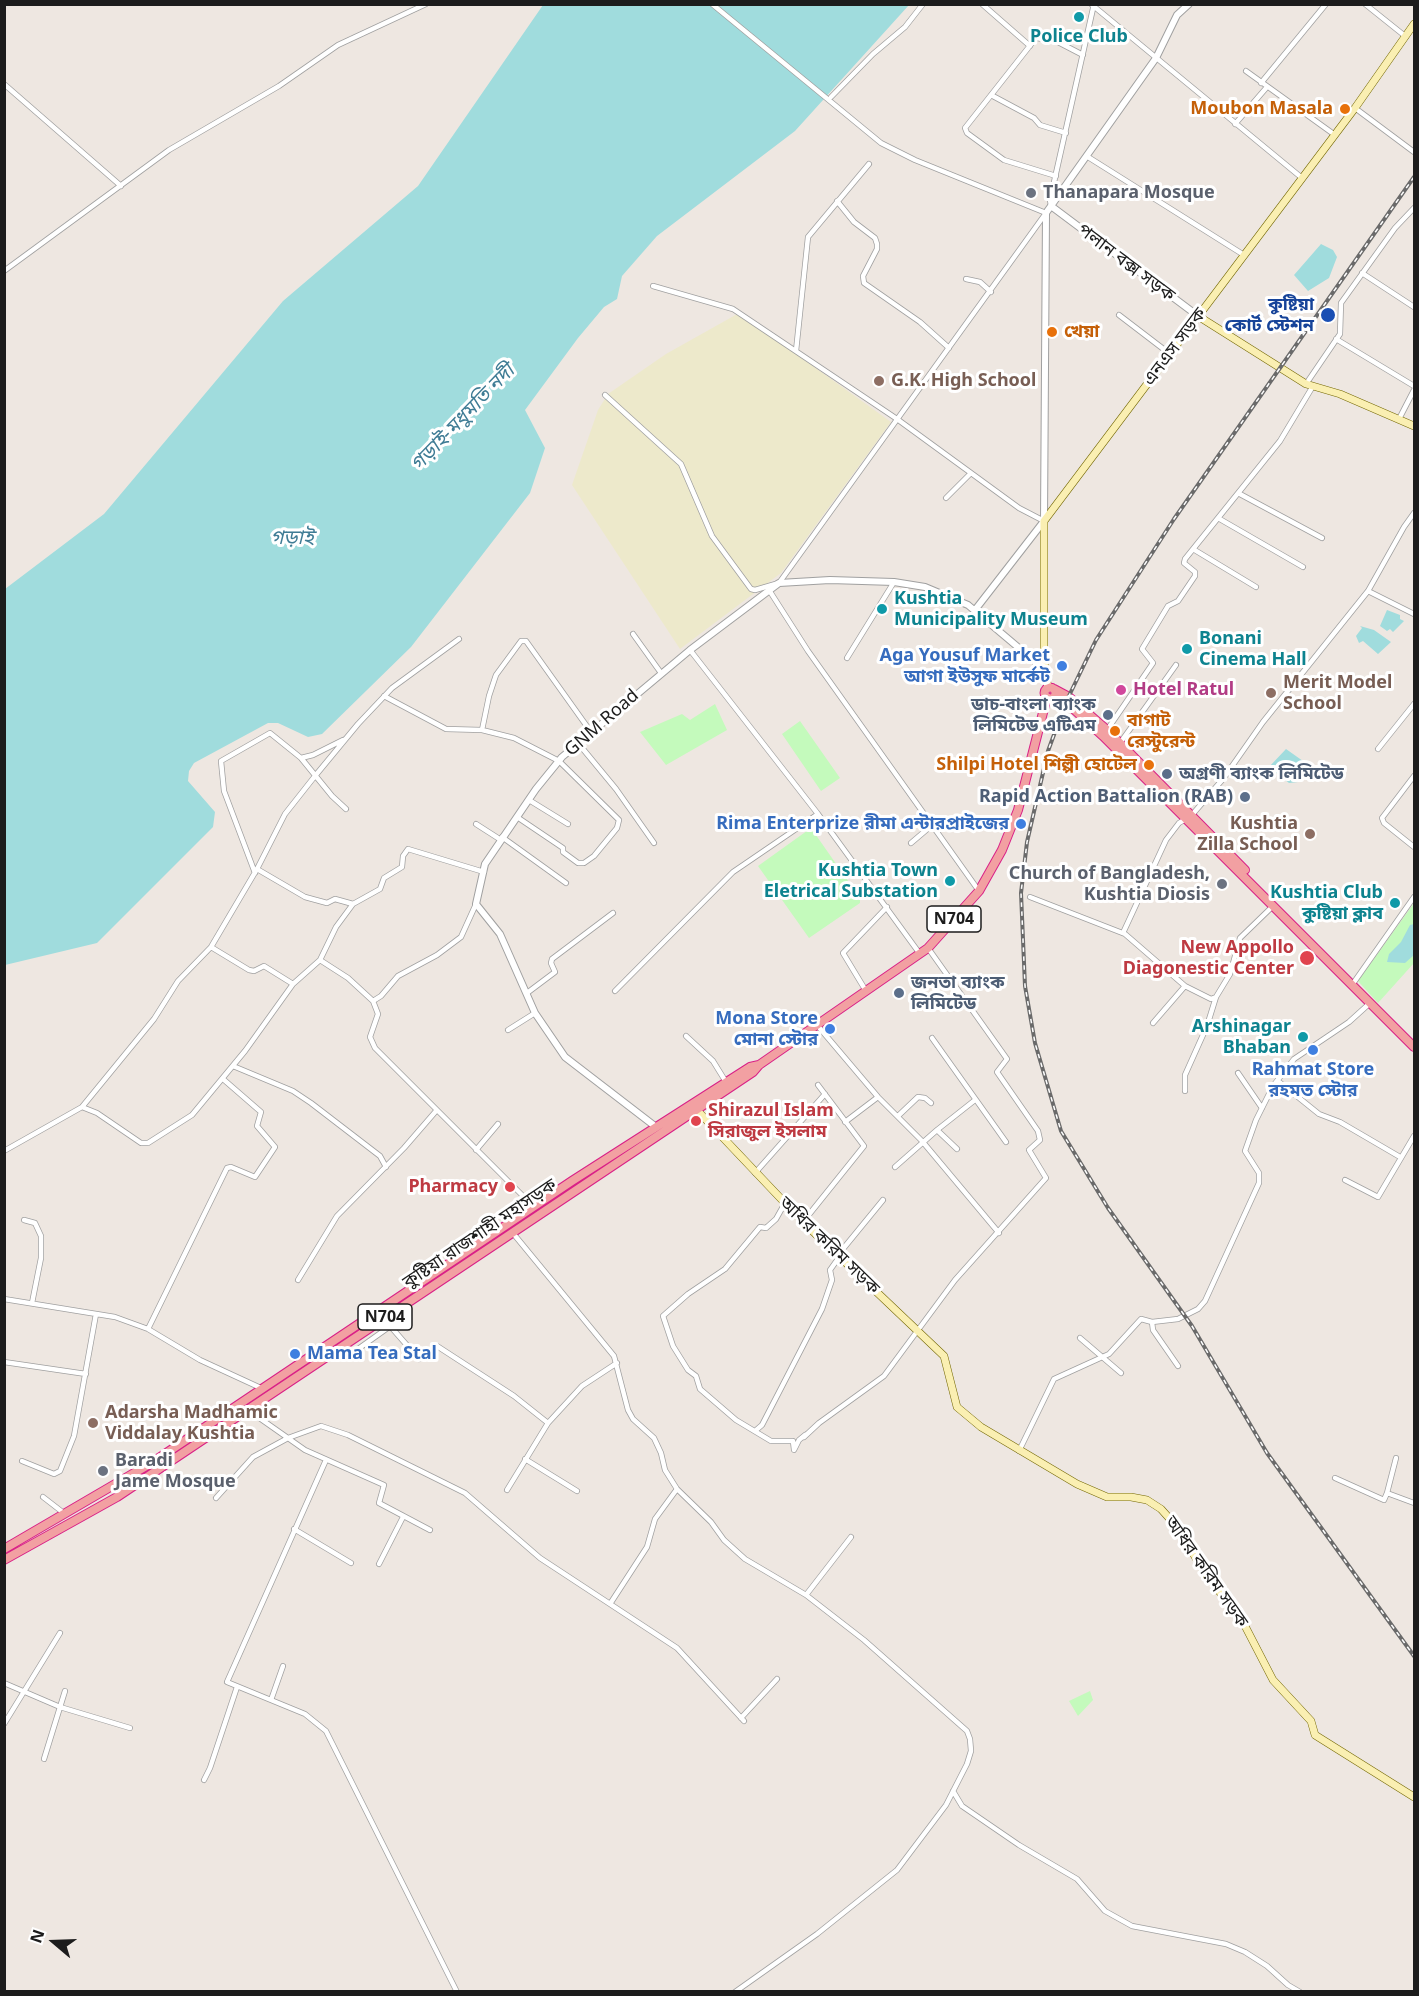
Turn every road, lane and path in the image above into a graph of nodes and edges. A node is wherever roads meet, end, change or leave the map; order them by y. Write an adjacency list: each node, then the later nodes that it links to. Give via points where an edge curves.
1 (426, 4): 29 (street, via 338,45 279,86 169,150)
2 (712, 4): 33 (street, via 881,143)
3 (923, 4): 19 (street, via 905,27)
4 (982, 4): 11 (street)
5 (1189, 4): 13 (street, via 1177,15)
6 (1326, 4): 15 (street)
7 (1365, 4): 10 (street)
8 (1093, 5): 12 (street); 13 (street)
9 (1414, 24): 10 (main road, এনএস সড়ক)
10 (1405, 36): 20 (main road, এনএস সড়ক)
11 (1030, 46): 12 (street, via 1040,37 1056,40); 18 (street)
12 (1083, 55): 22 (street)
13 (1156, 58): 21 (street); 25 (street)
14 (1246, 71): 15 (street)
15 (1261, 83): 17 (street)
16 (4, 84): 29 (street)
17 (1267, 87): 21 (street); 23 (street)
18 (992, 95): 22 (street, via 1040,125); 27 (street, via 965,128 967,133 1004,160)
19 (831, 97)
20 (1355, 108): 23 (main road, এনএস সড়ক); 24 (street)
21 (1235, 124): 28 (street)
22 (1066, 133): 27 (street)
23 (1335, 135): 28 (main road, এনএস সড়ক)
24 (1414, 152)
25 (1088, 157): 31 (street); 34 (street)
26 (869, 164): 30 (street)
27 (1056, 176): 31 (street)
28 (1302, 178): 34 (main road, এনএস সড়ক)
29 (121, 186): 35 (street)
30 (837, 201): 44 (street, via 877,244 863,276 864,283 920,322); 45 (street, via 808,237)
31 (1051, 206): 33 (street); 42 (street, পলান বক্স সড়ক)
32 (1414, 208): 36 (street)
33 (1046, 213): 39 (street); 58 (street)
34 (1244, 255): 42 (main road, এনএস সড়ক)
35 (4, 271)
36 (1362, 273): 40 (street); 43 (street, via 1341,303 1340,334)
37 (966, 279): 39 (street, via 980,282)
38 (653, 286): 45 (street, via 721,304)
39 (991, 292): 44 (street)
40 (1414, 307)
41 (1119, 315): 46 (street)
42 (1198, 316): 46 (main road, এনএস সড়ক); 47 (main road, পলান বক্স সড়ক)
43 (1336, 339): 47 (street); 48 (street)
44 (949, 348): 50 (street)
45 (796, 351): 50 (street)
46 (1170, 354): 58 (main road, এনএস সড়ক)
47 (1310, 385): 51 (main road, পলান বক্স সড়ক); 54 (street, via 1280,441)
48 (1414, 388): 51 (street)
49 (605, 395): 63 (street, via 681,464 712,536 751,589)
50 (897, 419): 53 (street); 63 (street)
51 (1399, 419): 52 (main road, পলান বক্স সড়ক)
52 (1414, 426)
53 (971, 473): 55 (street); 58 (street)
54 (1238, 493): 57 (street); 59 (street)
55 (946, 498)
56 (1414, 513): 66 (street)
57 (1218, 518): 60 (street); 61 (street)
58 (1044, 521): 67 (street, এনএস সড়ক); 74 (main road)
59 (1322, 538)
60 (1193, 549): 64 (street); 80 (street, via 1184,561 1196,572 1195,576 1178,601 1168,606 1142,649 1153,663)
61 (1303, 567)
62 (894, 582): 63 (street); 67 (street, via 925,587); 72 (street)
63 (779, 583): 65 (street, GNM Road)
64 (1256, 587)
65 (769, 590): 71 (street, GNM Road); 99 (street)
66 (1368, 591): 68 (street); 96 (street, via 1276,705 1223,779)
67 (975, 610): 74 (street)
68 (1414, 614)
69 (633, 634): 75 (street)
70 (459, 639): 77 (street)
71 (690, 650): 75 (street, GNM Road); 94 (street)
72 (847, 658)
73 (1176, 665): 85 (street)
74 (1045, 670): 76 (main road)
75 (661, 673): 82 (street, GNM Road)
76 (1051, 693): 79 (highway); 107 (highway, কুষ্টিয়া রাজশাহী মহাসড়ক / N704, via 1015,817)
77 (384, 696): 81 (street, via 446,729); 83 (street)
78 (1414, 704): 86 (street)
79 (1093, 722): 80 (highway); 89 (highway)
80 (1107, 730): 85 (highway)
81 (481, 731): 82 (street, via 496,675 520,641 526,641); 88 (street, via 514,738)
82 (591, 732): 84 (street, GNM Road)
83 (345, 739): 87 (street); 90 (street)
84 (578, 743): 88 (street, GNM Road); 101 (street)
85 (1120, 743): 89 (highway)
86 (1378, 749)
87 (301, 758): 90 (street); 104 (street, via 270,733 221,761 224,791)
88 (559, 761): 92 (street, GNM Road); 95 (street, via 616,815 617,828 588,861 578,863)
89 (1135, 764): 96 (highway)
90 (315, 776): 93 (street); 104 (street, via 285,814)
91 (1414, 776): 103 (street, via 1383,818)
92 (529, 800): 95 (street, GNM Road); 98 (street)
93 (346, 808)
94 (818, 814): 113 (street); 124 (street, via 733,872)
95 (517, 817): 100 (street, GNM Road)
96 (1188, 818): 112 (highway); 115 (street, via 1166,840); 116 (highway)
97 (476, 824): 100 (street)
98 (568, 824)
99 (931, 826): 102 (street); 107 (street)
100 (502, 838): 105 (street, GNM Road); 106 (street)
101 (654, 843)
102 (911, 843)
103 (1414, 848)
104 (256, 871): 110 (street, via 311,899 327,903 346,900); 117 (street)
105 (484, 872): 110 (street, via 408,849 402,867 384,878 380,889); 111 (street, GNM Road)
106 (566, 883)
107 (979, 891): 118 (highway, কুষ্টিয়া রাজশাহী মহাসড়ক / N704)
108 (1030, 897): 115 (street)
109 (1414, 897): 121 (street)
110 (353, 904): 120 (street, via 336,927)
111 (476, 904): 126 (street, via 500,934); 128 (street, via 461,937 398,976)
112 (1273, 906): 116 (highway); 127 (street, via 1240,938 1230,974)
113 (887, 907): 119 (street); 125 (street, via 843,953)
114 (613, 913): 126 (street, via 552,959 555,972)
115 (1123, 933): 123 (street)
116 (1309, 938): 121 (highway)
117 (211, 947): 122 (street, via 249,970 264,966); 151 (street, via 178,981 154,1019)
118 (927, 948): 119 (highway, কুষ্টিয়া রাজশাহী মহাসড়ক / N704); 178 (street, via 1007,1059 997,1072 1040,1136 1029,1150 1047,1178)
119 (920, 954): 125 (highway, কুষ্টিয়া রাজশাহী মহাসড়ক / N704)
120 (321, 960): 122 (street); 128 (street)
121 (1353, 983): 129 (highway); 131 (highway)
122 (293, 984): 140 (street)
123 (1185, 986): 127 (street, via 1206,998); 132 (street)
124 (615, 991)
125 (866, 992): 133 (highway, কুষ্টিয়া রাজশাহী মহাসড়ক / N704)
126 (527, 993): 130 (street)
127 (1216, 997): 146 (street, via 1185,1075)
128 (373, 1001): 154 (street, via 378,1014 371,1042)
129 (1370, 1003): 131 (highway); 143 (street, via 1294,1059)
130 (535, 1013): 134 (street); 158 (street, via 565,1057)
131 (1384, 1013): 137 (highway); 138 (highway)
132 (1153, 1023)
133 (817, 1024): 139 (highway, কুষ্টিয়া রাজশাহী মহাসড়ক / N704); 148 (street)
134 (508, 1030)
135 (686, 1036): 144 (street, via 713,1061)
136 (932, 1038): 149 (street)
137 (1414, 1040)
138 (1414, 1047)
139 (759, 1065): 144 (highway, কুষ্টিয়া রাজশাহী মহাসড়ক / N704); 152 (highway, কুষ্টিয়া রাজশাহী মহাসড়ক / N704)
140 (233, 1066): 142 (street); 167 (street, via 293,1091 380,1156)
141 (1238, 1073): 153 (street)
142 (223, 1079): 151 (street, via 192,1115 148,1143 141,1143); 188 (street, via 261,1112 257,1126 274,1147 255,1177 227,1168)
143 (1278, 1081): 153 (street); 166 (street, via 1319,1113)
144 (726, 1082): 152 (highway, কুষ্টিয়া রাজশাহী মহাসড়ক / N704)
145 (818, 1085): 147 (street)
146 (1185, 1091)
147 (825, 1094): 156 (street); 169 (street)
148 (878, 1097): 155 (street); 156 (street)
149 (975, 1100): 159 (street); 162 (street)
150 (930, 1103): 155 (street, via 918,1097)
151 (82, 1107): 165 (street)
152 (694, 1107): 158 (highway, কুষ্টিয়া রাজশাহী মহাসড়ক / N704); 169 (main road, অধির করিম সড়ক); 174 (highway, কুষ্টিয়া রাজশাহী মহাসড়ক / N704)
153 (1262, 1108): 186 (street, via 1245,1151 1259,1173 1259,1184 1205,1301 1178,1319)
154 (436, 1111): 164 (street); 167 (street)
155 (898, 1116): 161 (street)
156 (845, 1122): 176 (street, via 863,1148)
157 (498, 1125): 164 (street)
158 (656, 1127): 173 (highway, কুষ্টিয়া রাজশাহী মহাসড়ক / N704)
159 (937, 1130): 161 (street); 163 (street)
160 (1414, 1136): 166 (street)
161 (922, 1141): 168 (street); 178 (street)
162 (1006, 1142)
163 (957, 1149)
164 (476, 1150): 173 (street)
165 (4, 1151)
166 (1400, 1157): 170 (street, via 1378,1197)
167 (386, 1167): 180 (street, via 337,1216)
168 (895, 1167)
169 (755, 1173): 172 (main road, অধির করিম সড়ক)
170 (1345, 1180)
171 (883, 1200): 179 (street)
172 (785, 1203): 176 (main road, অধির করিম সড়ক); 203 (street, via 776,1219 766,1228 760,1227 725,1269 663,1316 673,1346 696,1376 700,1389)
173 (534, 1207): 174 (highway, কুষ্টিয়া রাজশাহী মহাসড়ক / N704)
174 (526, 1217): 177 (highway, কুষ্টিয়া রাজশাহী মহাসড়ক / N704); 181 (highway, কুষ্টিয়া রাজশাহী মহাসড়ক / N704)
175 (24, 1220): 183 (street, via 38,1226 41,1236)
176 (803, 1222): 179 (main road, অধির করিম সড়ক)
177 (512, 1232): 181 (highway, কুষ্টিয়া রাজশাহী মহাসড়ক / N704); 195 (street, via 607,1345)
178 (999, 1233): 189 (street)
179 (839, 1256): 189 (main road, অধির করিম সড়ক); 203 (street, via 830,1270 832,1280 817,1319 762,1425)
180 (298, 1280)
181 (411, 1295): 185 (highway, কুষ্টিয়া রাজশাহী মহাসড়ক / N704); 194 (highway, কুষ্টিয়া রাজশাহী মহাসড়ক / N704)
182 (4, 1299): 183 (street)
183 (32, 1303): 184 (street)
184 (96, 1314): 188 (street); 197 (street)
185 (384, 1318): 187 (street); 194 (highway, কুষ্টিয়া রাজশাহী মহাসড়ক / N704)
186 (1152, 1322): 192 (street, via 1141,1319); 196 (street, via 1153,1330)
187 (389, 1327): 191 (street); 202 (street, via 418,1359 437,1346)
188 (148, 1329): 199 (street, via 200,1360)
189 (917, 1331): 203 (street, via 878,1381 799,1440 794,1450 793,1441 771,1441); 205 (main road, অধির করিম সড়ক, via 944,1356 957,1407)
190 (1080, 1338): 192 (street)
191 (351, 1354)
192 (1101, 1358): 198 (street); 205 (street, via 1054,1379)
193 (4, 1362): 197 (street)
194 (311, 1362): 199 (highway, কুষ্টিয়া রাজশাহী মহাসড়ক / N704); 200 (highway, কুষ্টিয়া রাজশাহী মহাসড়ক / N704)
195 (617, 1363): 202 (street, via 582,1386); 211 (street, via 628,1410 654,1438 665,1470)
196 (1178, 1366)
197 (86, 1374): 209 (street, via 74,1436 60,1471 54,1474)
198 (1121, 1374)
199 (263, 1389): 201 (highway, কুষ্টিয়া রাজশাহী মহাসড়ক / N704)
200 (248, 1410): 201 (highway, কুষ্টিয়া রাজশাহী মহাসড়ক / N704); 204 (street)
201 (221, 1422): 218 (highway, কুষ্টিয়া রাজশাহী মহাসড়ক / N704); 221 (highway, কুষ্টিয়া রাজশাহী মহাসড়ক / N704)
202 (548, 1423): 207 (street)
203 (755, 1431)
204 (288, 1438): 208 (street); 216 (street, via 253,1457); 230 (street, via 326,1426 455,1486 540,1558)
205 (1018, 1452): 245 (main road, অধির করিম সড়ক, via 1107,1497 1139,1499 1161,1509 1244,1624 1273,1680 1311,1721 1315,1735)
206 (1396, 1458): 214 (street)
207 (525, 1459): 212 (street); 213 (street)
208 (326, 1460): 220 (street, via 384,1485 379,1503); 222 (street)
209 (22, 1461)
210 (1335, 1478): 214 (street, via 1384,1500)
211 (677, 1489): 229 (street, via 745,1559); 230 (street, via 655,1519 647,1547)
212 (507, 1490)
213 (577, 1491)
214 (1387, 1494): 217 (street)
215 (43, 1497): 219 (street)
216 (216, 1498)
217 (1414, 1503)
218 (77, 1509): 219 (highway, কুষ্টিয়া রাজশাহী মহাসড়ক / N704); 221 (highway)
219 (66, 1515): 225 (highway, কুষ্টিয়া রাজশাহী মহাসড়ক / N704)
220 (403, 1516): 223 (street); 228 (street)
221 (81, 1519): 226 (highway, কুষ্টিয়া রাজশাহী মহাসড়ক / N704)
222 (294, 1529): 227 (street); 235 (street, via 227,1679 228,1684)
223 (430, 1530)
224 (851, 1537): 229 (street)
225 (4, 1549)
226 (4, 1560)
227 (351, 1563)
228 (380, 1564)
229 (807, 1595): 244 (street, via 967,1731 971,1751)
230 (610, 1605): 233 (street, via 677,1648 742,1720)
231 (60, 1633): 237 (street)
232 (284, 1666): 238 (street)
233 (777, 1679)
234 (4, 1683): 237 (street)
235 (237, 1688): 238 (street); 243 (street)
236 (65, 1691): 239 (street)
237 (24, 1693): 239 (street); 240 (street)
238 (271, 1700): 246 (street, via 305,1714 326,1731)
239 (60, 1707): 241 (street); 242 (street)
240 (4, 1724)
241 (130, 1728)
242 (44, 1759)
243 (204, 1780)
244 (953, 1791): 247 (street, via 897,1870 818,1934); 248 (street, via 962,1806 1077,1879 1105,1911 1132,1926 1226,1944 1267,1966)
245 (1414, 1797)
246 (457, 1992)
247 (735, 1992)
248 (1300, 1992)

